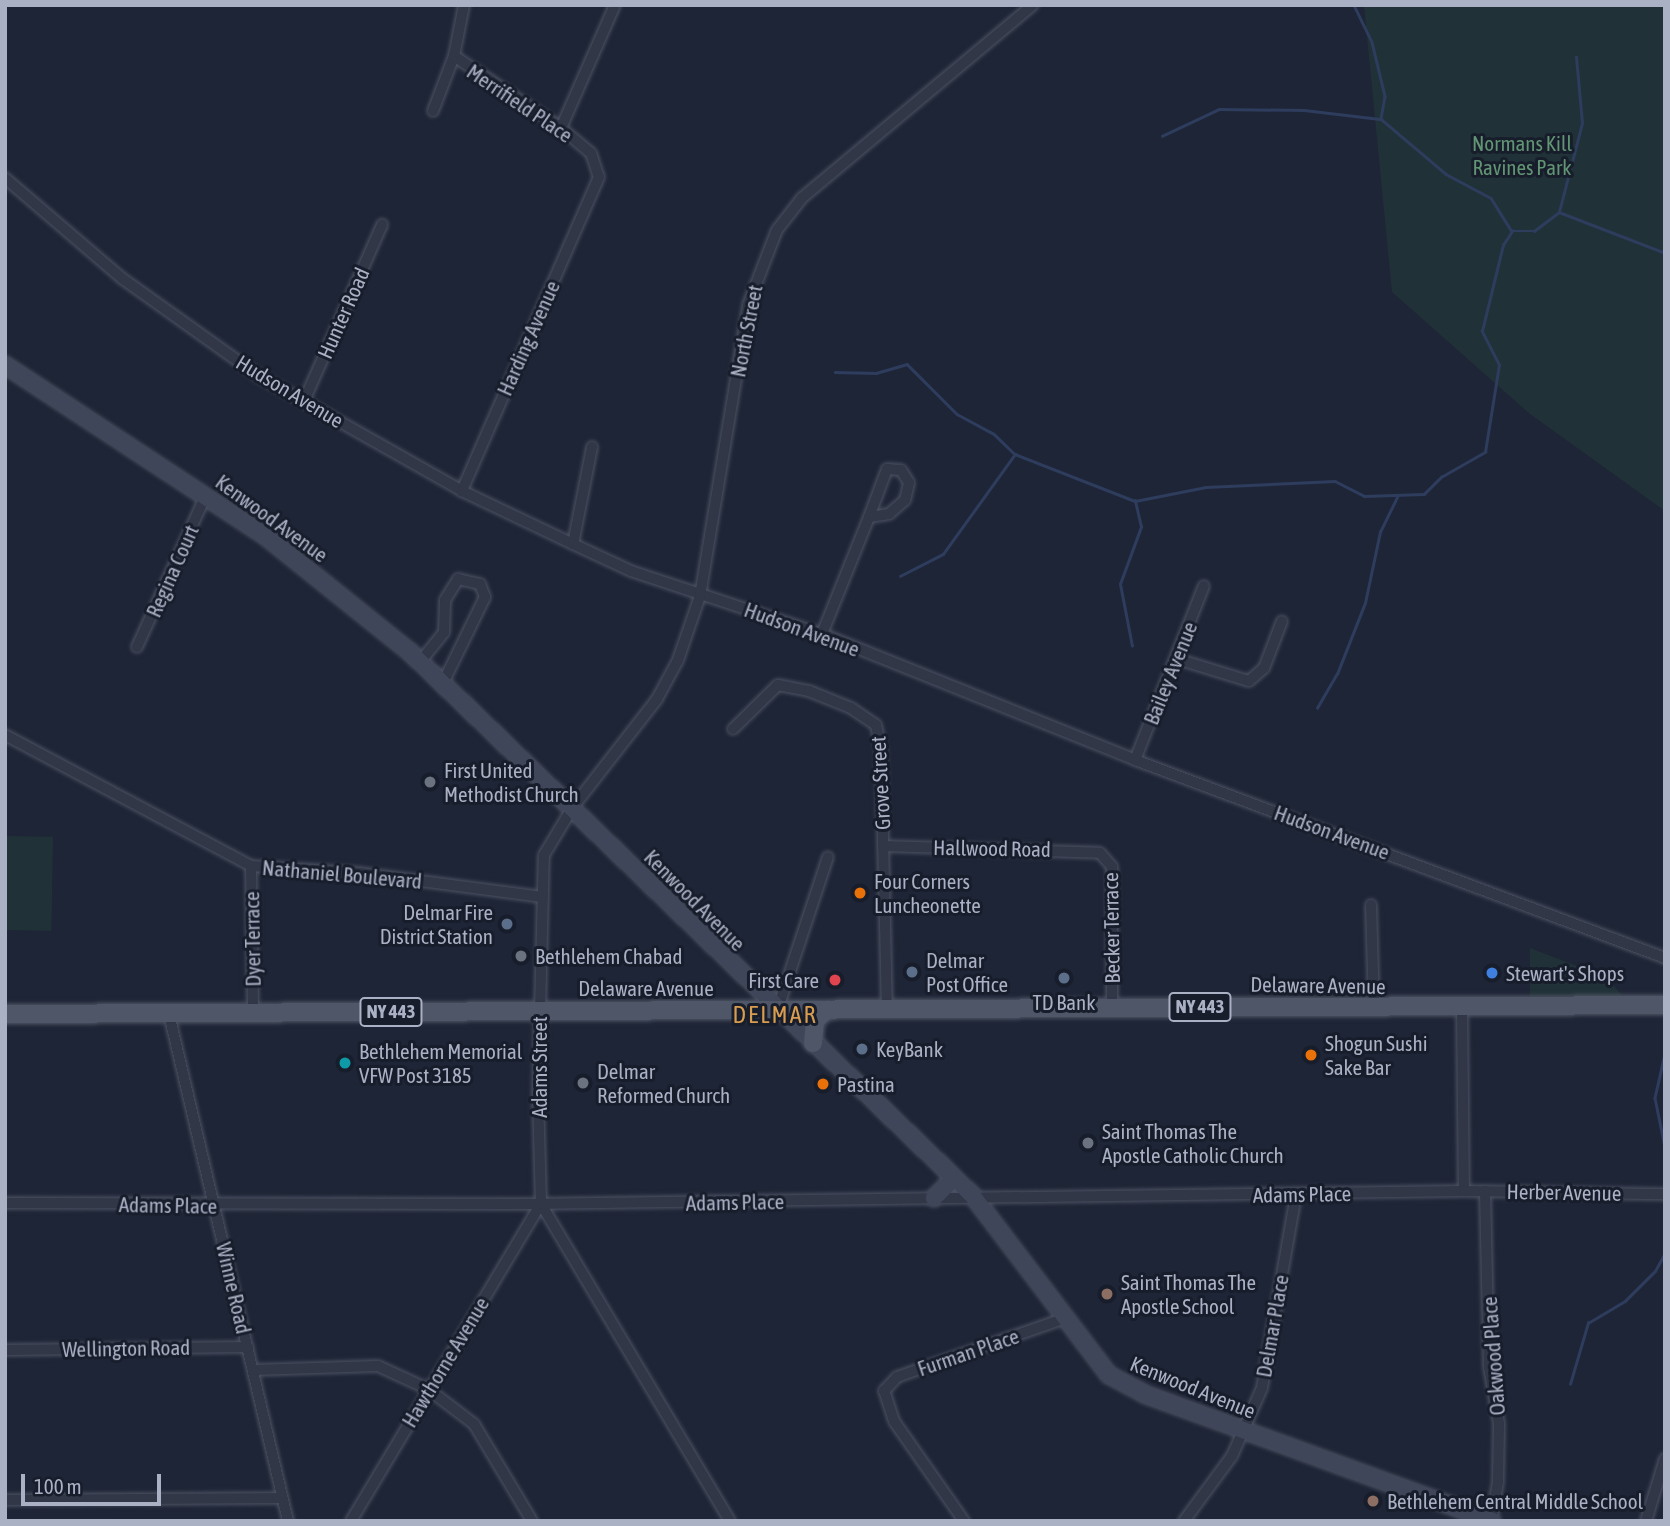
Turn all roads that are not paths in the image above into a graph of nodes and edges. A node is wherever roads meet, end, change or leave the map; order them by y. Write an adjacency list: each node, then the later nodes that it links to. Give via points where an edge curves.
1 (464, 5): 4 (street)
2 (615, 5): 6 (street)
3 (1033, 5): 18 (street, North Street, via 802,198 777,230 748,305)
4 (454, 56): 5 (street); 6 (street, Merrifield Place)
5 (433, 111)
6 (561, 128): 8 (street, Merrifield Place, via 597,162)
7 (5, 178): 11 (street, Hudson Avenue, via 123,279 259,376)
8 (597, 187): 13 (street, Harding Avenue)
9 (382, 225): 11 (street, Hunter Road)
10 (5, 365): 14 (main road, Kenwood Avenue)
11 (304, 401): 13 (street, Hudson Avenue)
12 (592, 447): 16 (street)
13 (462, 491): 16 (street, Hudson Avenue)
14 (206, 495): 21 (street, Regina Court); 23 (main road, Kenwood Avenue, via 299,561)
15 (869, 517): 15 (street, via 889,514 905,500 909,483 901,470 887,469); 20 (street)
16 (573, 544): 18 (street, Hudson Avenue)
17 (1204, 586): 22 (street, Bailey Avenue)
18 (699, 601): 20 (street, Hudson Avenue); 28 (street, Adams Street, via 665,687)
19 (1282, 621): 22 (street, via 1264,668 1249,681)
20 (822, 634): 27 (street, Hudson Avenue)
21 (137, 647)
22 (1177, 659): 27 (street, Bailey Avenue)
23 (420, 662): 24 (main road, Kenwood Avenue); 24 (street, via 444,632 445,600 458,579 480,584 485,597)
24 (443, 683): 28 (main road, Kenwood Avenue)
25 (733, 729): 29 (street, Grove Street, via 778,685 808,691 868,718 880,734)
26 (5, 735): 32 (street, Nathaniel Boulevard)
27 (1135, 760): 35 (street, Hudson Avenue)
28 (573, 807): 33 (street, Adams Street, via 544,855); 42 (main road, Kenwood Avenue)
29 (883, 846): 30 (street, Hallwood Road); 43 (street, Grove Street)
30 (1100, 853): 37 (street, Becker Terrace, via 1112,867)
31 (828, 857): 42 (street)
32 (251, 866): 33 (street, Nathaniel Boulevard, via 359,873); 44 (street, Dyer Terrace)
33 (542, 897): 41 (street, Adams Street)
34 (1371, 905): 38 (street)
35 (1665, 958)
36 (1665, 1005): 39 (main road, Delaware Avenue / NY 443)
37 (1112, 1007): 38 (main road, Delaware Avenue / NY 443); 43 (main road, Delaware Avenue / NY 443)
38 (1374, 1008): 39 (main road, Delaware Avenue / NY 443)
39 (1462, 1008): 49 (street)
40 (827, 1010): 42 (main road, Delaware Avenue / NY 443); 43 (main road, Delaware Avenue / NY 443); 47 (main road, via 814,1020)
41 (540, 1011): 42 (main road, Delaware Avenue / NY 443); 44 (main road, Delaware Avenue / NY 443); 56 (street, Adams Street)
42 (777, 1011): 47 (main road, Kenwood Avenue)
43 (887, 1011)
44 (253, 1012): 46 (main road, Delaware Avenue / NY 443)
45 (5, 1014): 46 (main road, Delaware Avenue / NY 443)
46 (169, 1014): 57 (street, Winne Road)
47 (813, 1043): 48 (main road, Kenwood Avenue)
48 (954, 1178): 53 (main road, Kenwood Avenue); 54 (main road)
49 (1464, 1191): 50 (street, Herber Avenue); 52 (street, Adams Place)
50 (1485, 1191): 51 (street, Herber Avenue); 73 (street, Oakwood Place, via 1489,1367 1499,1424)
51 (1665, 1194)
52 (1296, 1195): 53 (street, Adams Place); 63 (street, Delmar Place, via 1262,1388)
53 (973, 1196): 54 (street, Adams Place); 58 (main road, Kenwood Avenue)
54 (934, 1198): 56 (street, Adams Place)
55 (5, 1203): 57 (street, Adams Place)
56 (541, 1204): 57 (street, Adams Place); 62 (street, Hawthorne Avenue); 70 (street)
57 (215, 1206): 59 (street, Winne Road)
58 (1063, 1319): 63 (main road, Kenwood Avenue, via 1096,1362 1126,1385); 71 (street, Furman Place, via 897,1377 884,1396 894,1421)
59 (248, 1347): 60 (street, Wellington Road); 61 (street, Winne Road)
60 (5, 1350)
61 (253, 1370): 62 (street, via 378,1366); 65 (street, Winne Road)
62 (428, 1389): 68 (street, Hawthorne Avenue); 69 (street, via 474,1424)
63 (1247, 1430): 72 (street, Delmar Place); 73 (main road, Kenwood Avenue)
64 (1665, 1459): 74 (street)
65 (282, 1498): 66 (street); 67 (street, Winne Road)
66 (5, 1500)
67 (288, 1521)
68 (351, 1521)
69 (533, 1521)
70 (730, 1521)
71 (964, 1521)
72 (1184, 1521)
73 (1492, 1521)
74 (1646, 1521)

